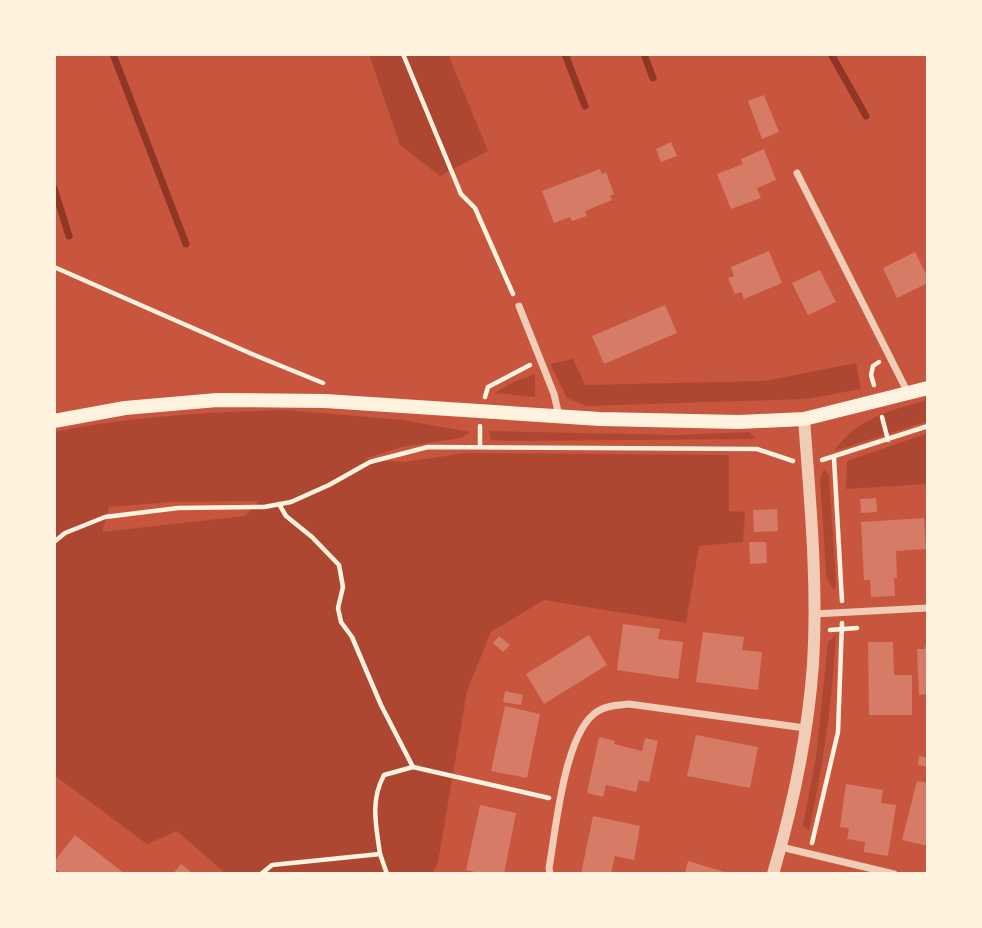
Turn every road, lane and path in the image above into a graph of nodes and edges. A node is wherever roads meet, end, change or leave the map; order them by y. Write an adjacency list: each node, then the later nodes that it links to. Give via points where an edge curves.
1 (403, 54): 4 (path, via 461,194 475,208)
2 (797, 173): 7 (street)
3 (54, 267): 5 (path)
4 (519, 306): 8 (street)
5 (328, 384)
6 (928, 388): 7 (main road)
7 (908, 393): 9 (main road)
8 (559, 416): 9 (main road, via 739,422); 10 (main road, via 325,401 217,400 125,408)
9 (804, 419): 13 (street)
10 (54, 421)
11 (928, 426): 12 (path)
12 (834, 458): 13 (path); 17 (path)
13 (807, 462): 14 (path, via 757,449 428,447 370,462 329,485); 18 (street)
14 (279, 504): 15 (path, via 178,508 105,517); 20 (path, via 339,565 341,622)
15 (54, 542)
16 (928, 608): 17 (street)
17 (842, 611): 18 (street); 23 (path, via 838,732)
18 (814, 614): 19 (street)
19 (805, 728): 21 (street, via 629,704 608,707 584,724 573,743); 22 (street)
20 (413, 767): 21 (path); 24 (path, via 384,775 376,789 373,811)
21 (561, 801): 27 (street)
22 (781, 847): 23 (street); 28 (street)
23 (810, 853): 29 (street)
24 (380, 854): 25 (path, via 272,865); 26 (path)
25 (261, 874)
26 (387, 874)
27 (550, 874)
28 (773, 874)
29 (894, 874)

